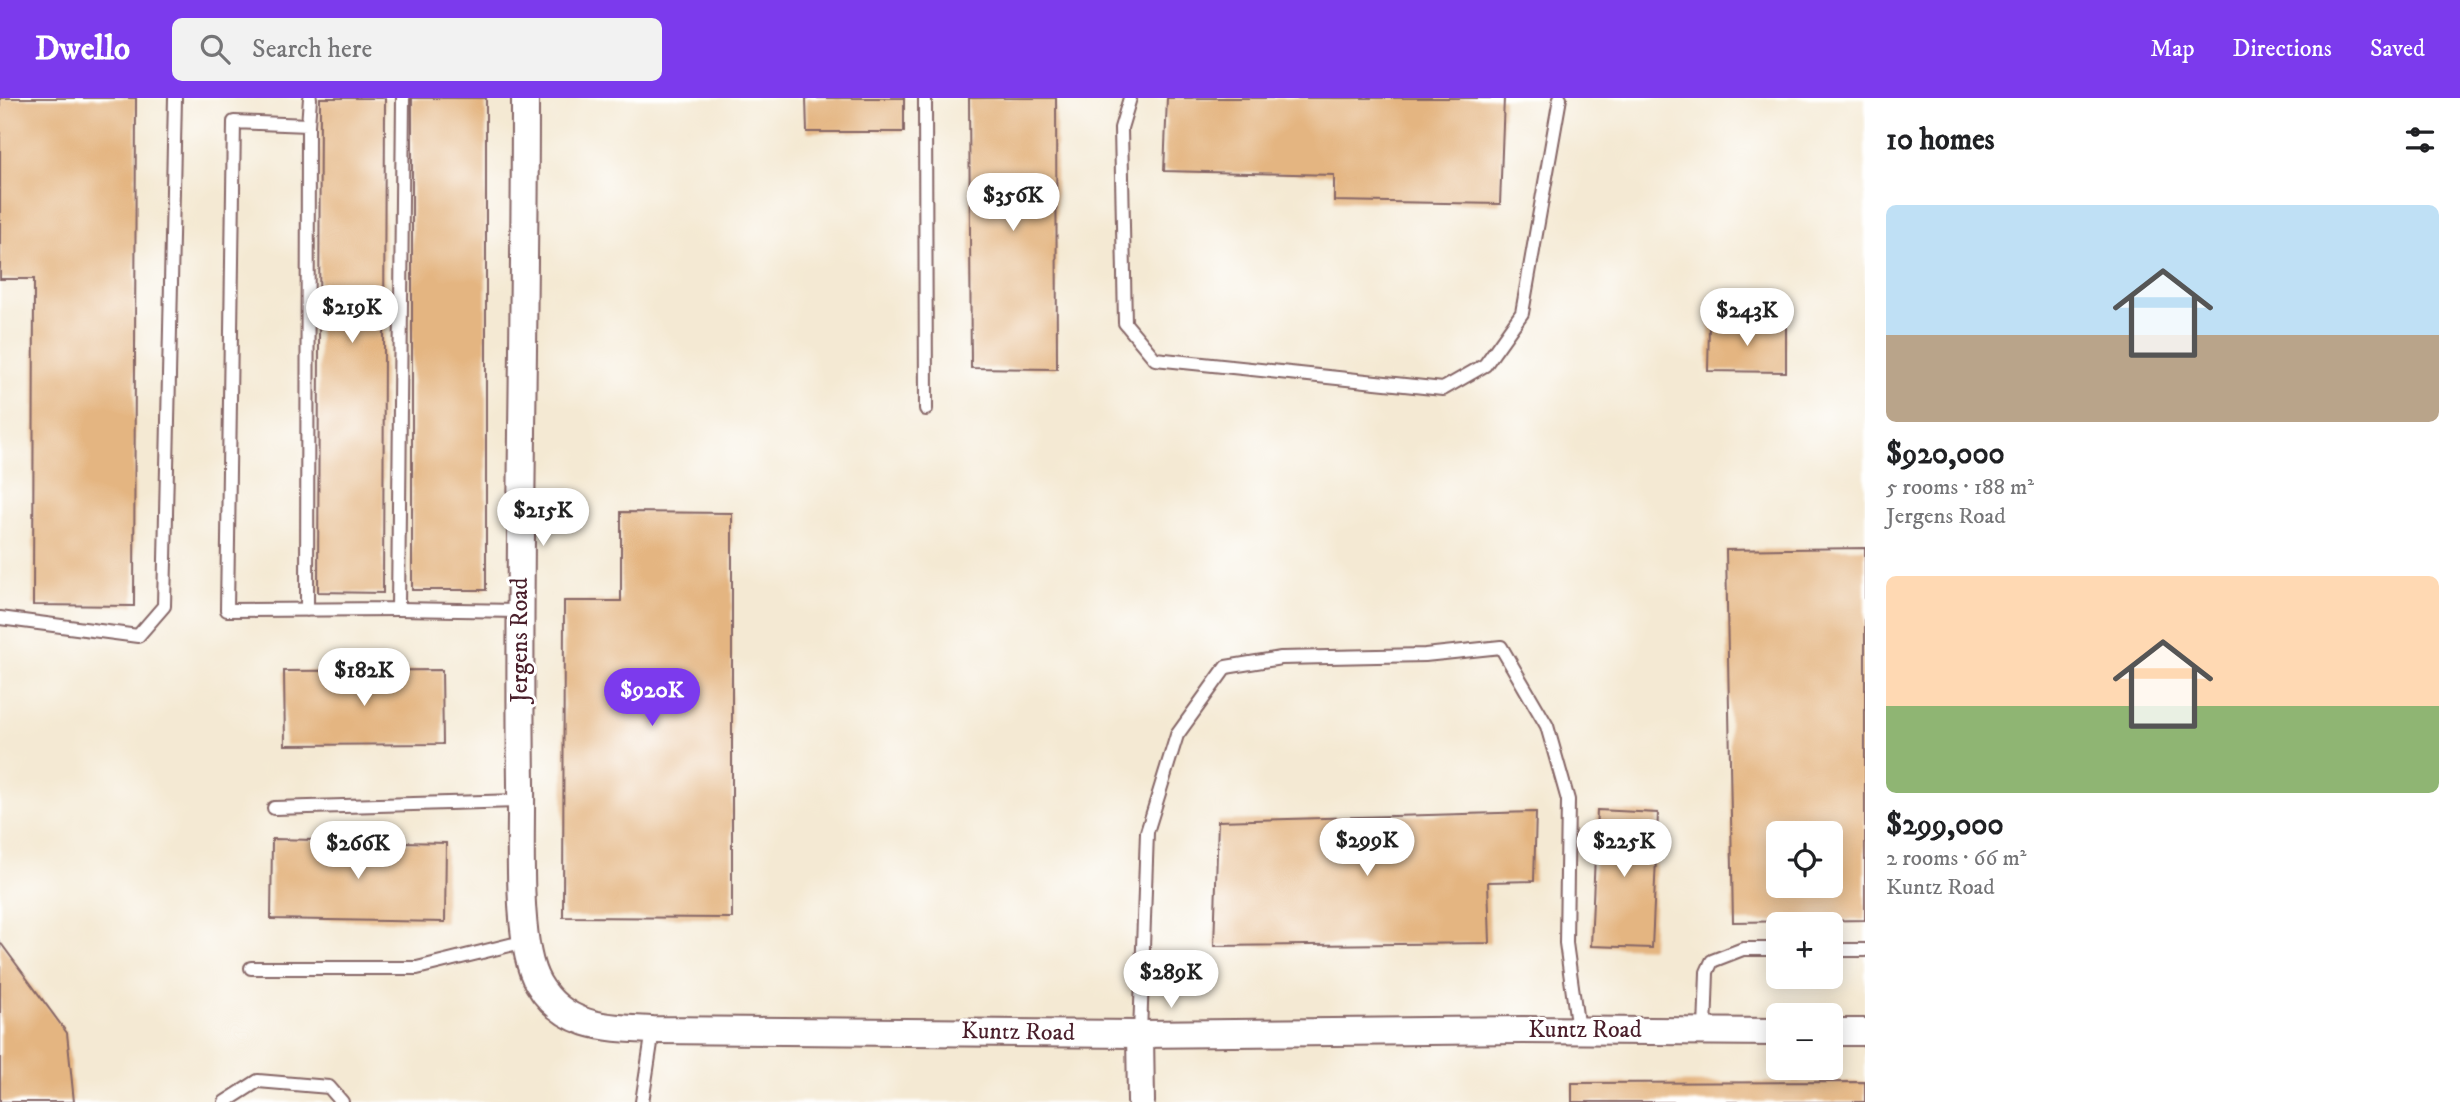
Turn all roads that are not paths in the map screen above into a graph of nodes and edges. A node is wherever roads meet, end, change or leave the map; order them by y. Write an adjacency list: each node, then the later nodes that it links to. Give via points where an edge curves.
1 (175, 98): 13 (lane, via 164,606 138,636)
2 (310, 98): 8 (lane)
3 (403, 98): 11 (lane)
4 (525, 98): 12 (street, Jergens Road)
5 (925, 98): 9 (lane)
6 (1130, 98): 7 (lane, via 1121,128 1125,323 1155,359 1443,389 1485,365 1522,313)
7 (1560, 98)
8 (308, 125): 10 (lane); 10 (lane, via 234,122 228,610)
9 (926, 410)
10 (307, 610): 11 (lane)
11 (398, 610): 12 (lane)
12 (519, 611): 14 (street, Jergens Road)
13 (0, 618)
14 (521, 801): 15 (lane); 16 (street, Jergens Road)
15 (274, 808)
16 (526, 942): 20 (lane, via 417,968); 21 (street, Jergens Road, via 528,963)
17 (1766, 949): 24 (lane, via 1743,949 1712,961 1707,972)
18 (1843, 950): 19 (lane)
19 (1865, 950)
20 (251, 968)
21 (557, 1006): 22 (street, Kuntz Road, via 602,1028)
22 (653, 1030): 28 (street, Kuntz Road); 31 (lane)
23 (1578, 1030): 24 (street, Kuntz Road); 28 (street, Kuntz Road); 28 (lane, via 1566,943 1568,800 1547,726 1501,647 1425,655 1281,658 1226,667 1177,735 1147,832)
24 (1705, 1031): 25 (street, Kuntz Road)
25 (1766, 1031)
26 (1843, 1032): 27 (street)
27 (1865, 1032)
28 (1140, 1034): 32 (street)
29 (225, 1102): 30 (lane, via 258,1081 329,1087)
30 (342, 1102)
31 (642, 1102)
32 (1141, 1102)

